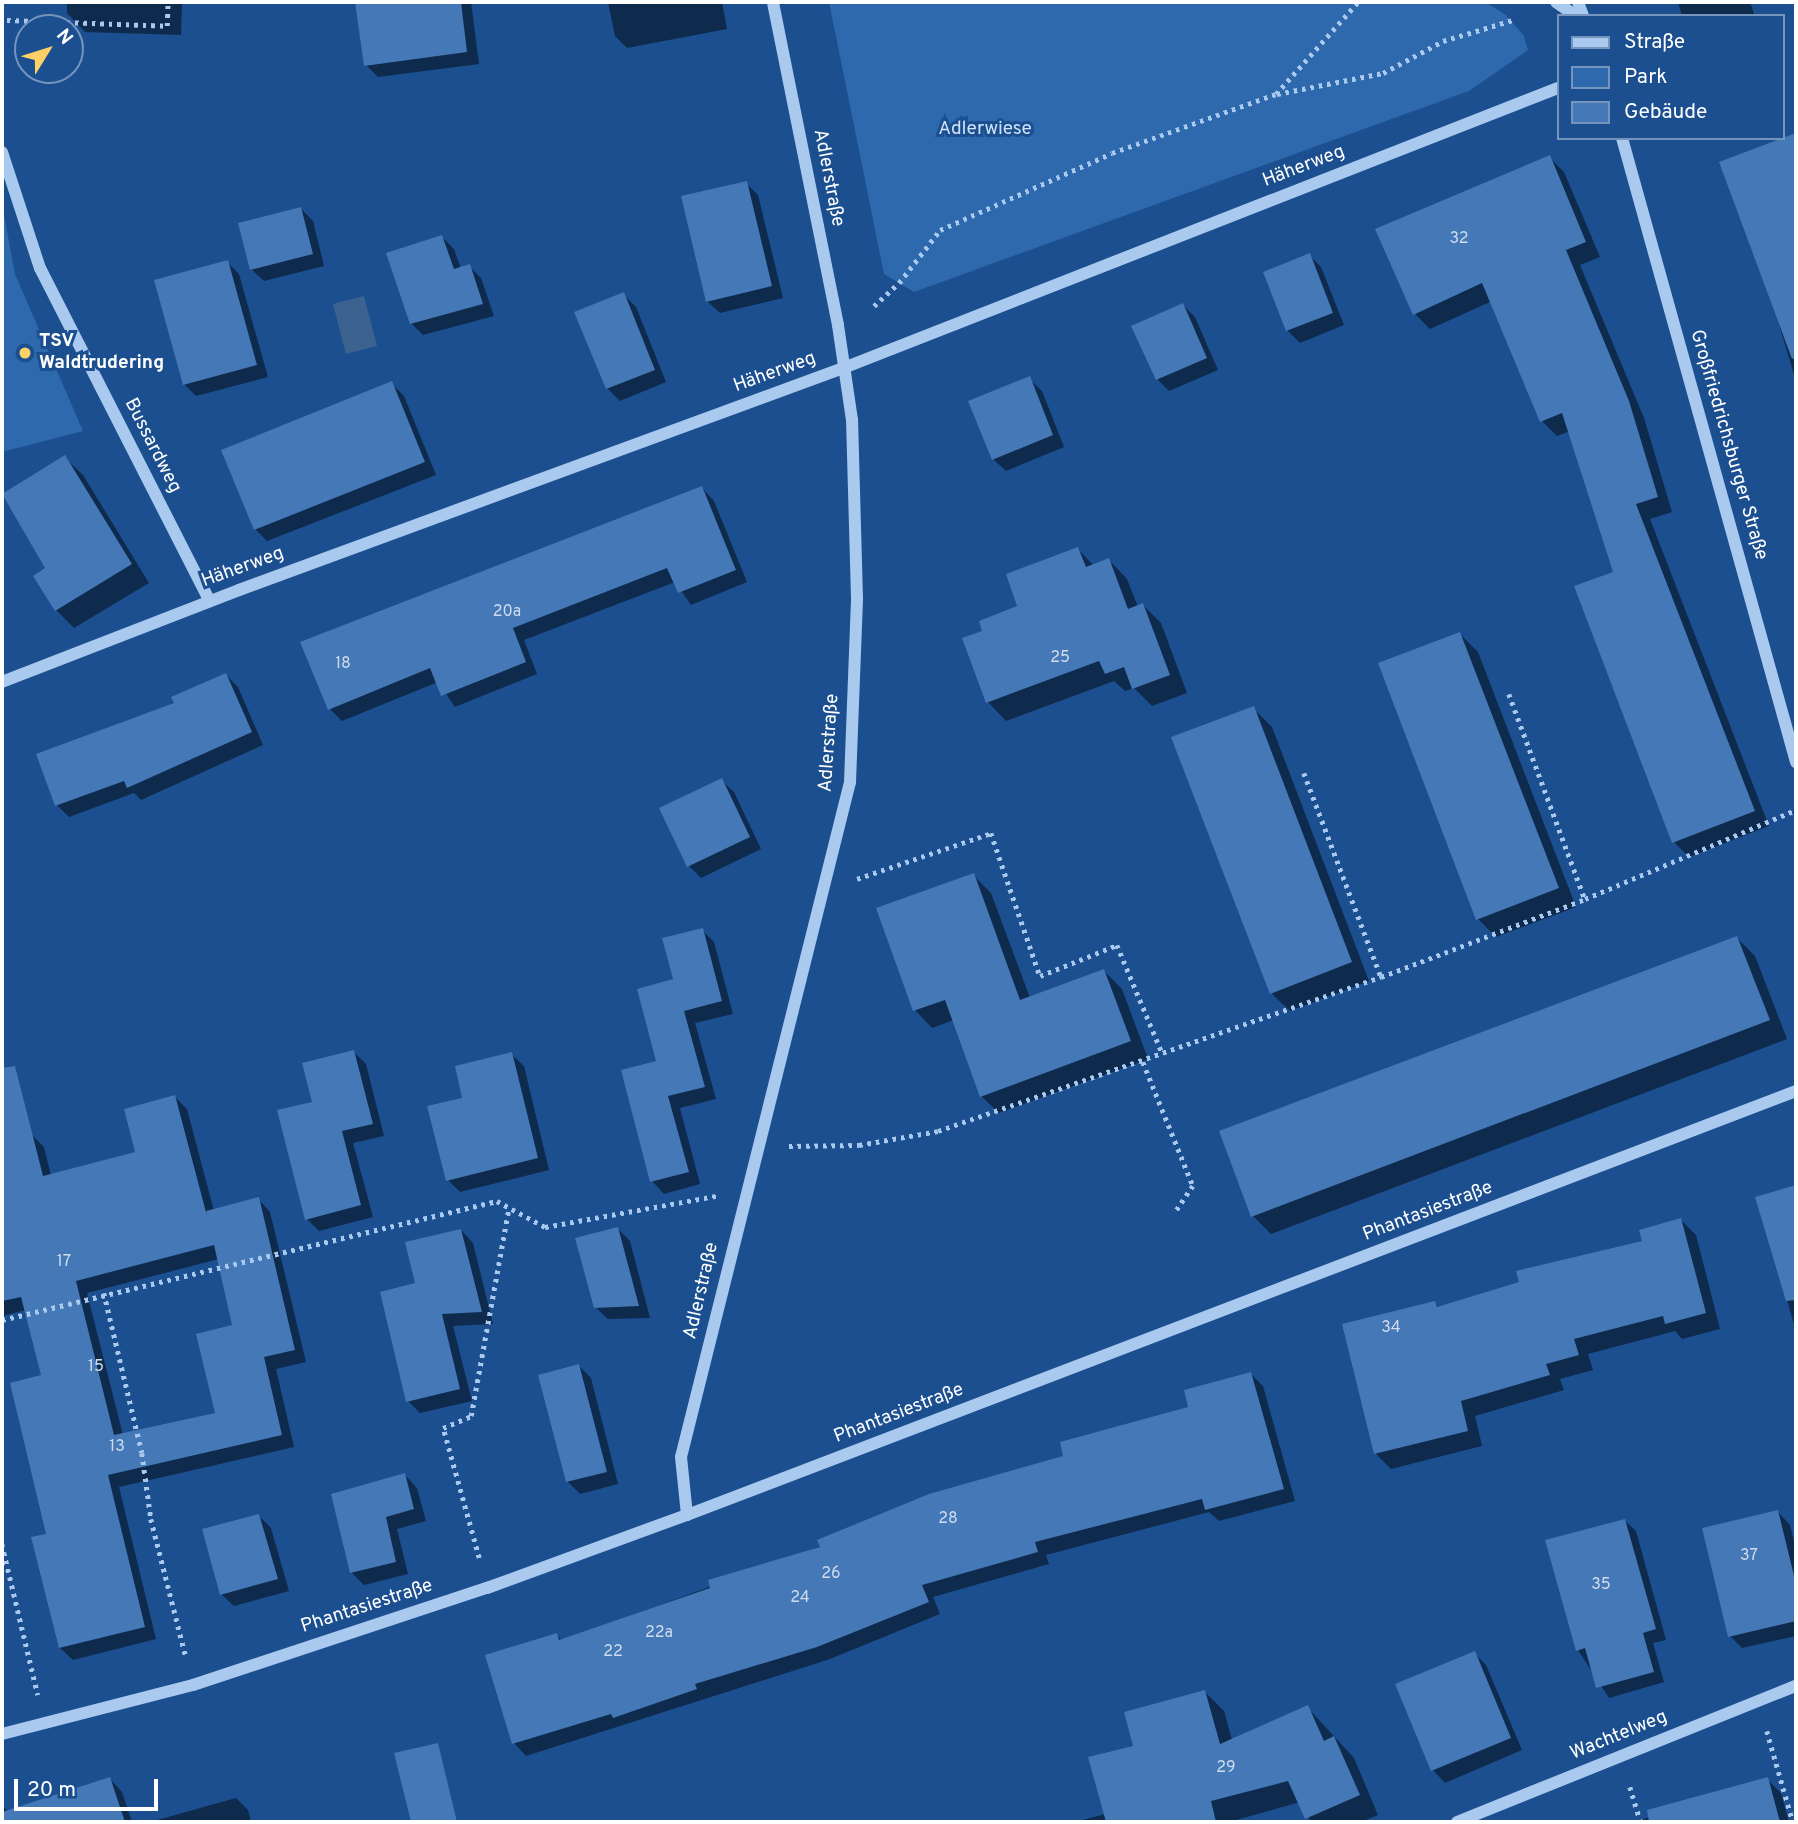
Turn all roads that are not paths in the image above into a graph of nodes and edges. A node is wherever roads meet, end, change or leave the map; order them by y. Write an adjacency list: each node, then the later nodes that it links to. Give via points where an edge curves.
1 (773, 2): 7 (street, Adlerstraße)
2 (1556, 2): 3 (street)
3 (1573, 14)
4 (1556, 90): 7 (street, Häherweg)
5 (1623, 140): 10 (street, Großfriedrichsburger Straße)
6 (2, 152): 8 (street, Bussardweg, via 40,268)
7 (846, 367): 8 (street, Häherweg); 12 (street, Adlerstraße, via 857,598 850,782 681,1457)
8 (210, 601): 9 (street, Häherweg)
9 (2, 682)
10 (1796, 762)
11 (1796, 1091): 12 (street, Phantasiestraße)
12 (687, 1516): 14 (street, Phantasiestraße, via 193,1685)
13 (1796, 1686): 15 (street, Wachtelweg)
14 (2, 1734)
15 (1457, 1822)

